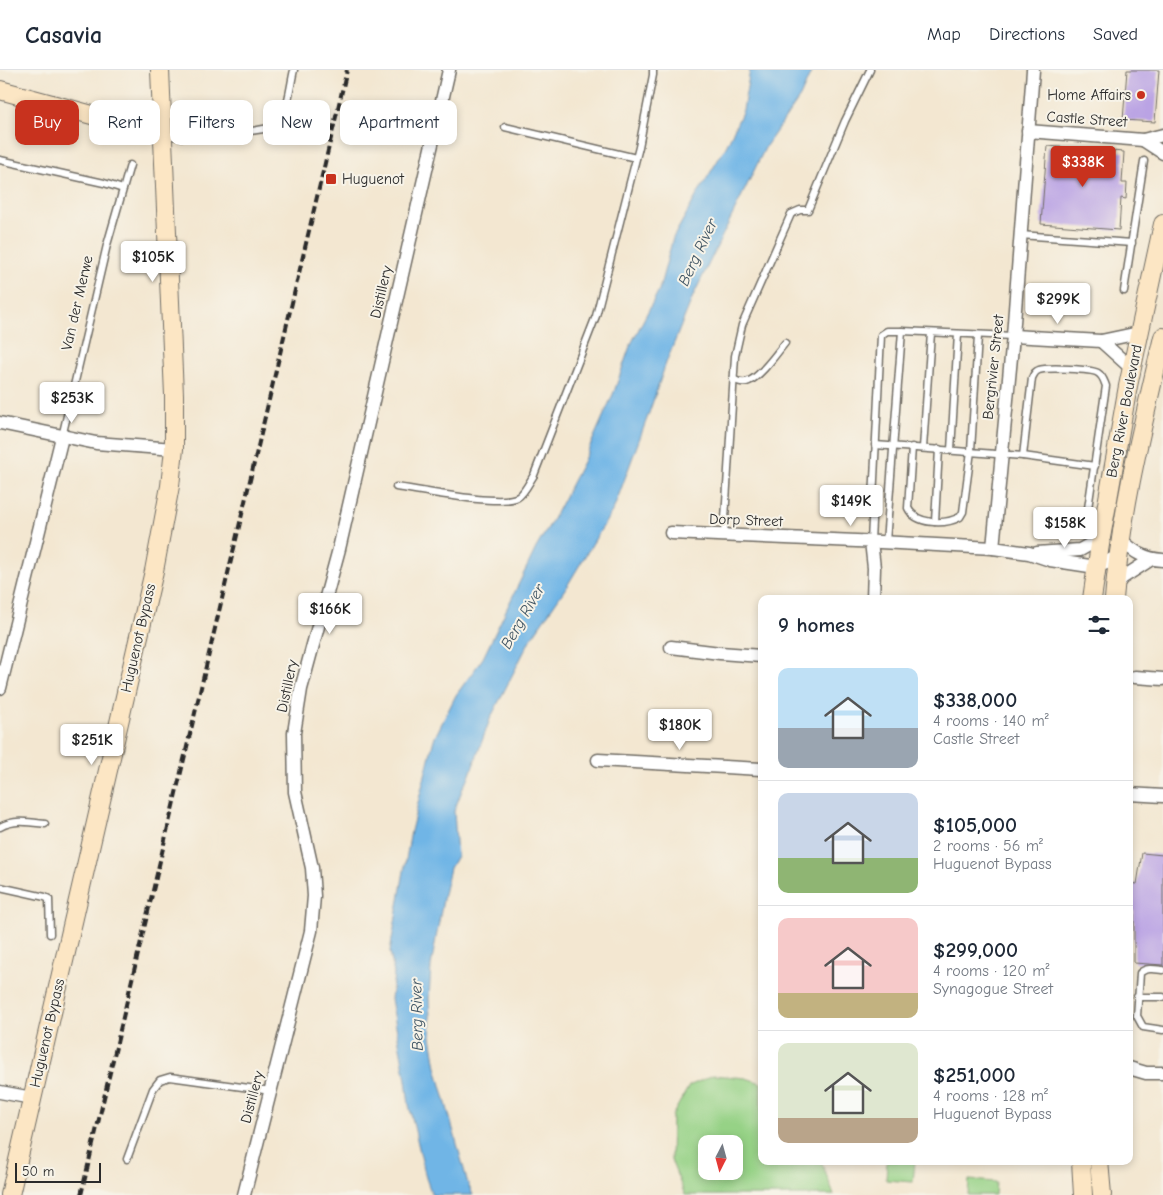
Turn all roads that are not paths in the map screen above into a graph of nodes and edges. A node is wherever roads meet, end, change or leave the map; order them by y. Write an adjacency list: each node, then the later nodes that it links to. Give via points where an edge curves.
1 (160, 70): 10 (main road, Huguenot Bypass)
2 (294, 70): 10 (lane, via 283,116 270,128 211,136)
3 (449, 70): 87 (street, Distillery, via 294,733 295,792 312,868 314,896 311,931)
4 (653, 70): 14 (lane)
5 (870, 70): 33 (lane, via 808,210 791,214 742,325)
6 (1033, 70): 9 (street, Bergrivier Street)
7 (0, 90): 10 (main road)
8 (505, 127): 14 (lane)
9 (1028, 131): 12 (street, Castle Street); 20 (street, Bergrivier Street)
10 (162, 134): 40 (main road, Huguenot Bypass)
11 (1163, 135): 12 (street, Castle Street)
12 (1143, 140): 13 (street, Castle Street)
13 (1163, 153)
14 (636, 158): 47 (lane, via 596,316 534,475 519,497 489,500)
15 (0, 160): 18 (lane)
16 (1144, 161): 21 (lane)
17 (130, 165): 18 (lane, Van der Merwe)
18 (123, 189): 35 (lane, Van der Merwe)
19 (1163, 224): 26 (main road, Berg River Boulevard)
20 (1020, 235): 21 (lane); 28 (street, Bergrivier Street)
21 (1132, 244): 22 (lane)
22 (1124, 291)
23 (902, 331): 24 (lane); 36 (lane, via 887,331 881,335); 37 (lane)
24 (931, 333): 25 (lane); 39 (lane)
25 (958, 334): 27 (lane); 42 (lane)
26 (1139, 334): 30 (street); 32 (main road, Berg River Boulevard)
27 (978, 336): 28 (lane); 43 (lane)
28 (1013, 336): 30 (street); 44 (street, Bergrivier Street)
29 (1163, 337): 55 (main road)
30 (1101, 341): 32 (street)
31 (785, 343): 33 (lane, via 748,382)
32 (1131, 368): 52 (main road, Berg River Boulevard)
33 (733, 379): 51 (lane)
34 (0, 422): 35 (street)
35 (62, 436): 40 (street, via 96,443); 69 (street, Van der Merwe)
36 (876, 445): 37 (lane); 53 (lane)
37 (893, 446): 38 (lane); 54 (lane)
38 (912, 447): 39 (lane); 49 (lane, via 908,508 916,518)
39 (923, 448): 41 (lane)
40 (174, 449): 88 (main road, Huguenot Bypass, via 154,571)
41 (939, 449): 42 (lane); 49 (lane)
42 (951, 450): 43 (lane)
43 (971, 451): 44 (lane); 49 (lane, via 964,512 954,520)
44 (1000, 454): 45 (lane); 56 (street, Bergrivier Street)
45 (1023, 456): 46 (lane); 46 (lane, via 1035,372 1051,368 1096,372 1103,377 1106,386)
46 (1094, 466): 48 (lane)
47 (396, 487)
48 (1087, 516)
49 (935, 522)
50 (671, 533): 51 (street, Dorp Street)
51 (724, 535): 53 (street, Dorp Street)
52 (1101, 538): 57 (street, Dorp Street, via 1080,550); 60 (main road, Berg River Boulevard)
53 (871, 541): 54 (street, Dorp Street); 61 (street)
54 (886, 542): 56 (street, Dorp Street); 61 (street)
55 (1120, 547): 58 (street); 60 (street, via 1104,564); 62 (main road)
56 (992, 548): 57 (street, Dorp Street)
57 (1029, 553): 60 (street, Dorp Street, via 1059,562)
58 (1150, 560): 59 (street); 62 (street, via 1122,578)
59 (1163, 560)
60 (1096, 567): 64 (main road, Berg River Boulevard)
61 (874, 568): 63 (street)
62 (1114, 593)
63 (873, 595)
64 (1092, 595)
65 (671, 647): 66 (street)
66 (758, 656)
67 (1135, 677): 68 (street)
68 (1163, 679)
69 (0, 688)
70 (598, 760): 71 (street)
71 (758, 769)
72 (1133, 794): 73 (street)
73 (1163, 796)
74 (45, 824): 75 (lane, via 23,821)
75 (0, 827)
76 (0, 887): 77 (lane, via 49,899)
77 (50, 934)
78 (1163, 970): 79 (lane, via 1149,969 1140,973)
79 (1137, 996): 80 (lane); 81 (lane, via 1139,1022 1143,1027)
80 (1163, 997)
81 (1163, 1030)
82 (1133, 1069): 83 (street)
83 (1146, 1072): 84 (street); 85 (street)
84 (1163, 1073)
85 (1133, 1077)
86 (0, 1092): 88 (street)
87 (271, 1092): 89 (lane, via 170,1077 160,1080 153,1089); 93 (street, Distillery)
88 (32, 1098): 92 (main road, Huguenot Bypass)
89 (127, 1159)
90 (1081, 1165): 94 (main road)
91 (1100, 1165): 95 (main road)
92 (10, 1195)
93 (244, 1195)
94 (1083, 1195)
95 (1102, 1195)

